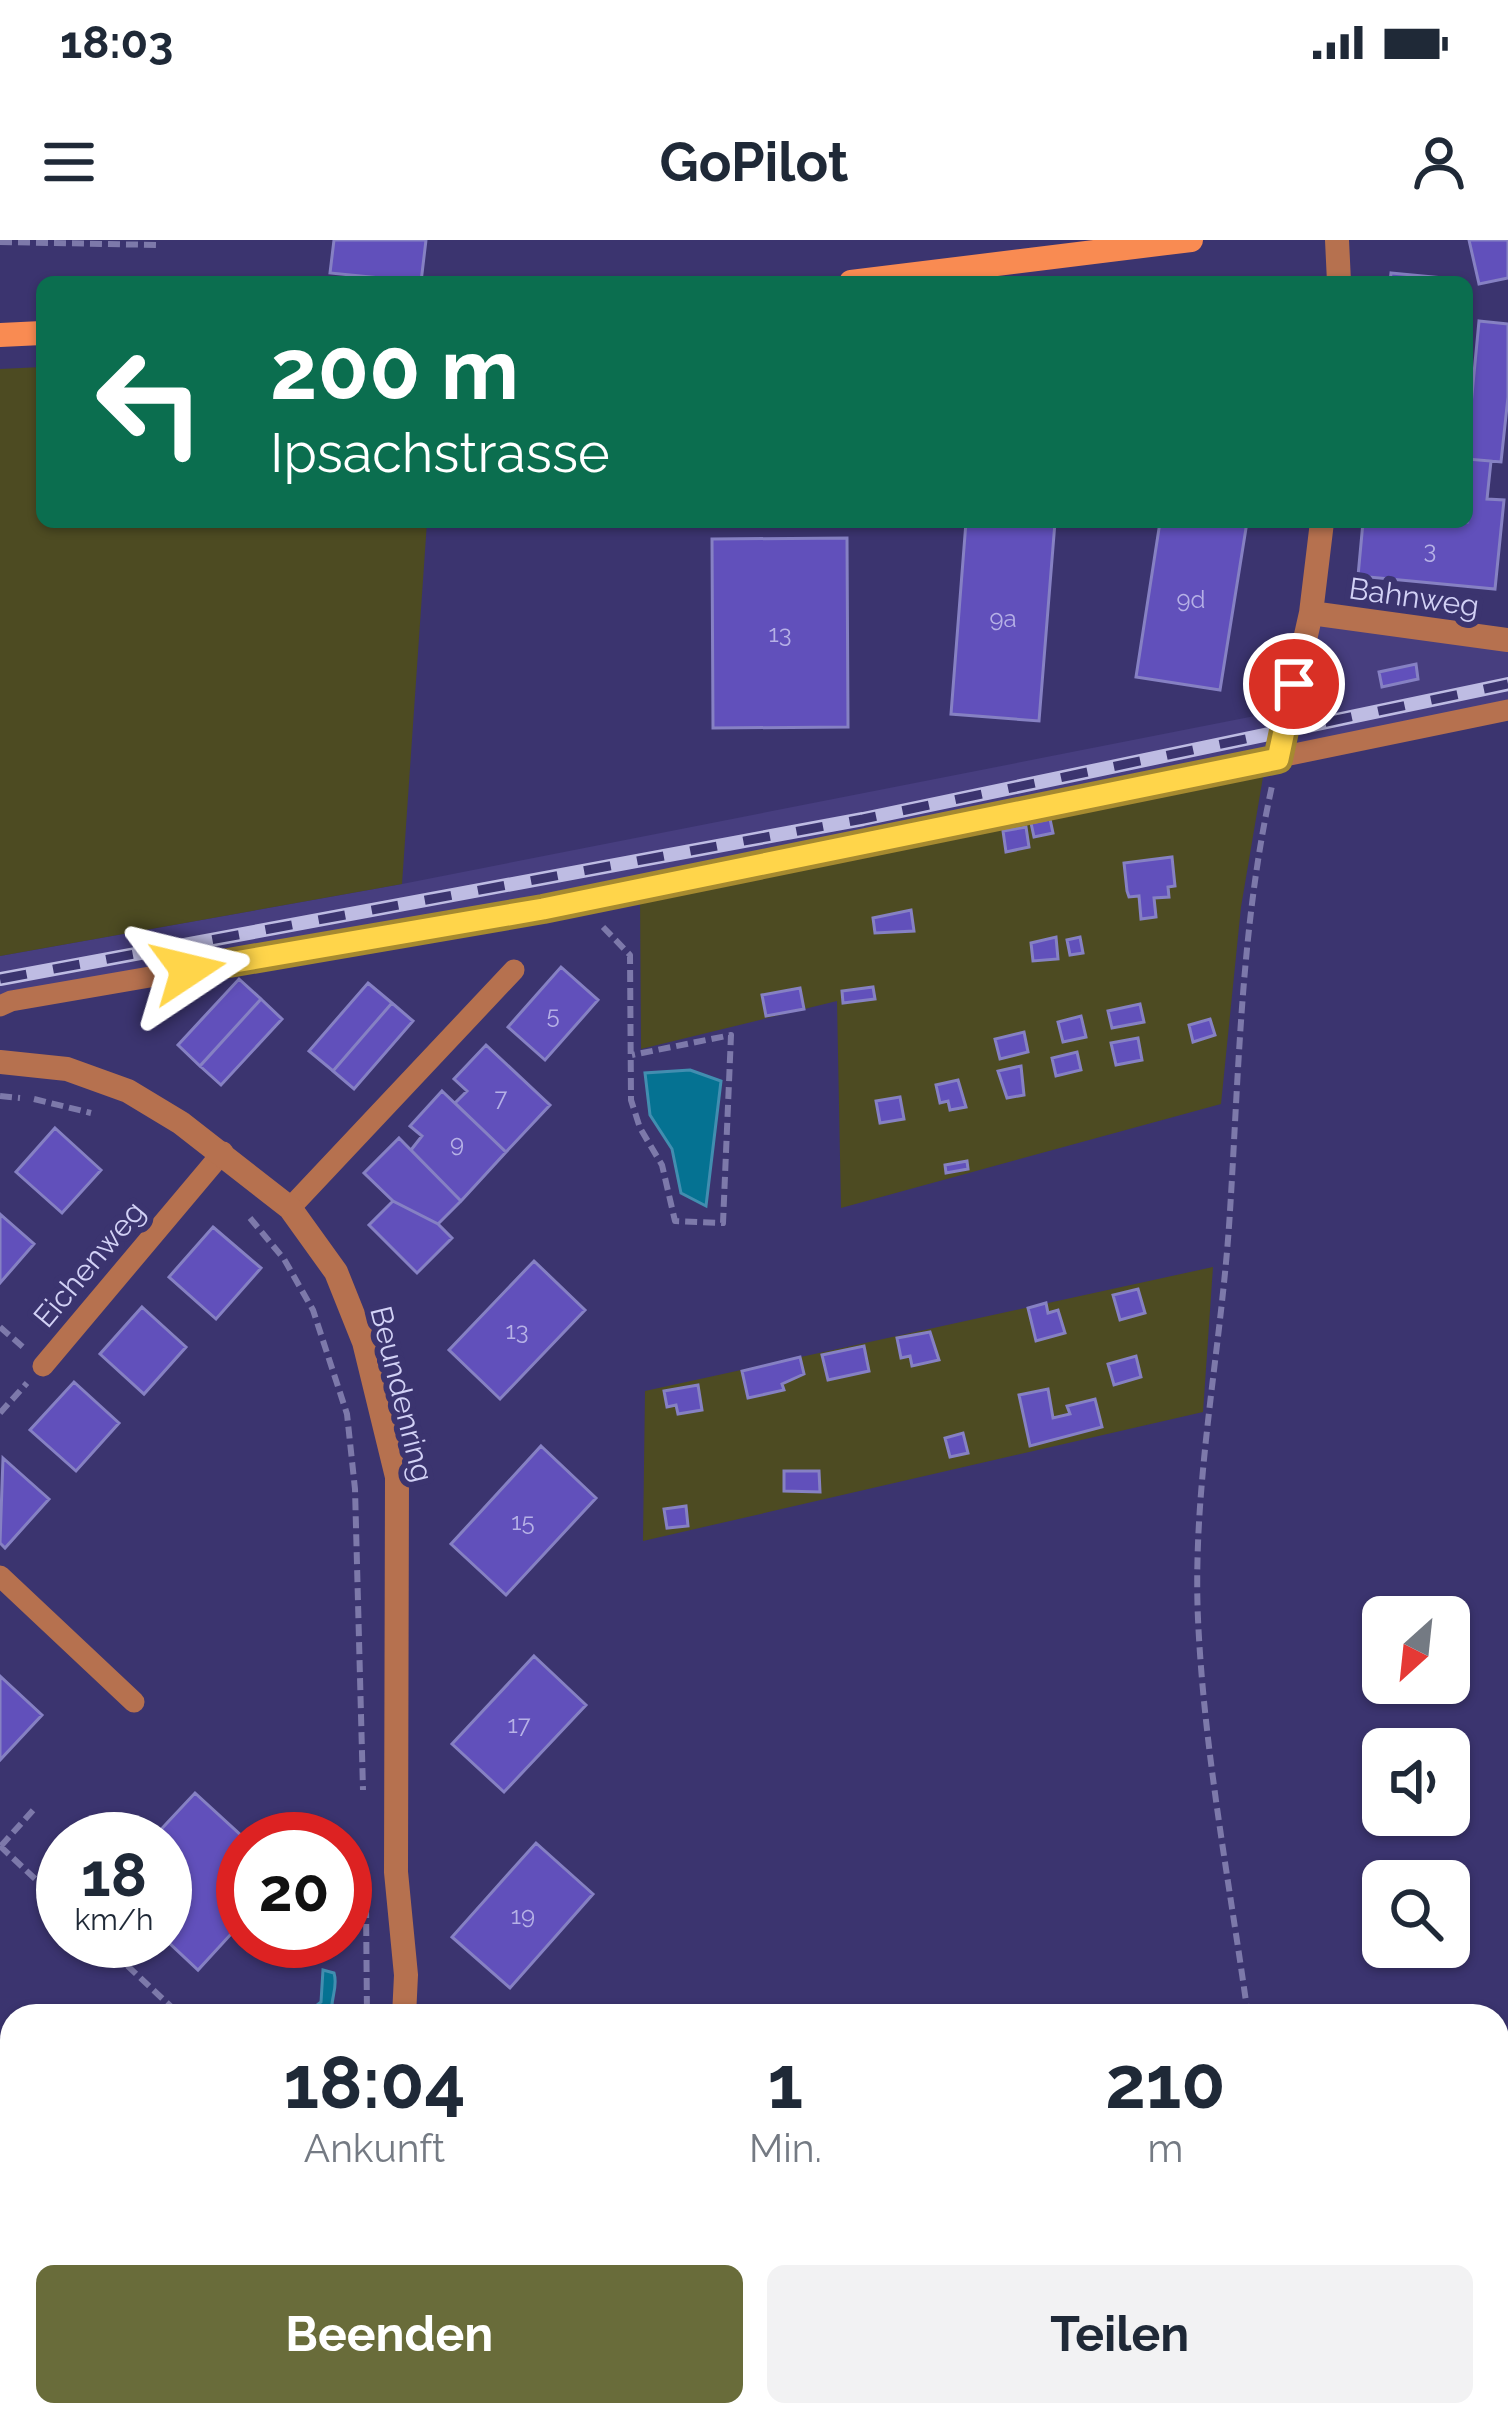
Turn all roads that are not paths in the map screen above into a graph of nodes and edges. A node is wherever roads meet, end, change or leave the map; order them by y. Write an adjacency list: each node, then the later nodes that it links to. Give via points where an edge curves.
1 (1191, 240): 3 (main road)
2 (1337, 240): 4 (street)
3 (900, 276)
4 (1339, 276)
5 (36, 333): 6 (main road)
6 (0, 335)
7 (1321, 528): 8 (street)
8 (1311, 613): 9 (street, Bahnweg); 11 (street)
9 (1508, 640)
10 (1508, 710): 11 (lane)
11 (1278, 759): 13 (lane, via 574,902)
12 (514, 970): 16 (lane)
13 (0, 1006)
14 (0, 1062): 15 (street, Beundenring, via 67,1069 128,1091)
15 (223, 1152): 16 (street, Beundenring); 17 (lane, Eichenweg)
16 (290, 1208): 20 (street, Beundenring, via 336,1272 364,1342 397,1477 396,1872)
17 (43, 1366)
18 (0, 1576): 19 (lane)
19 (134, 1702)
20 (405, 2004)

